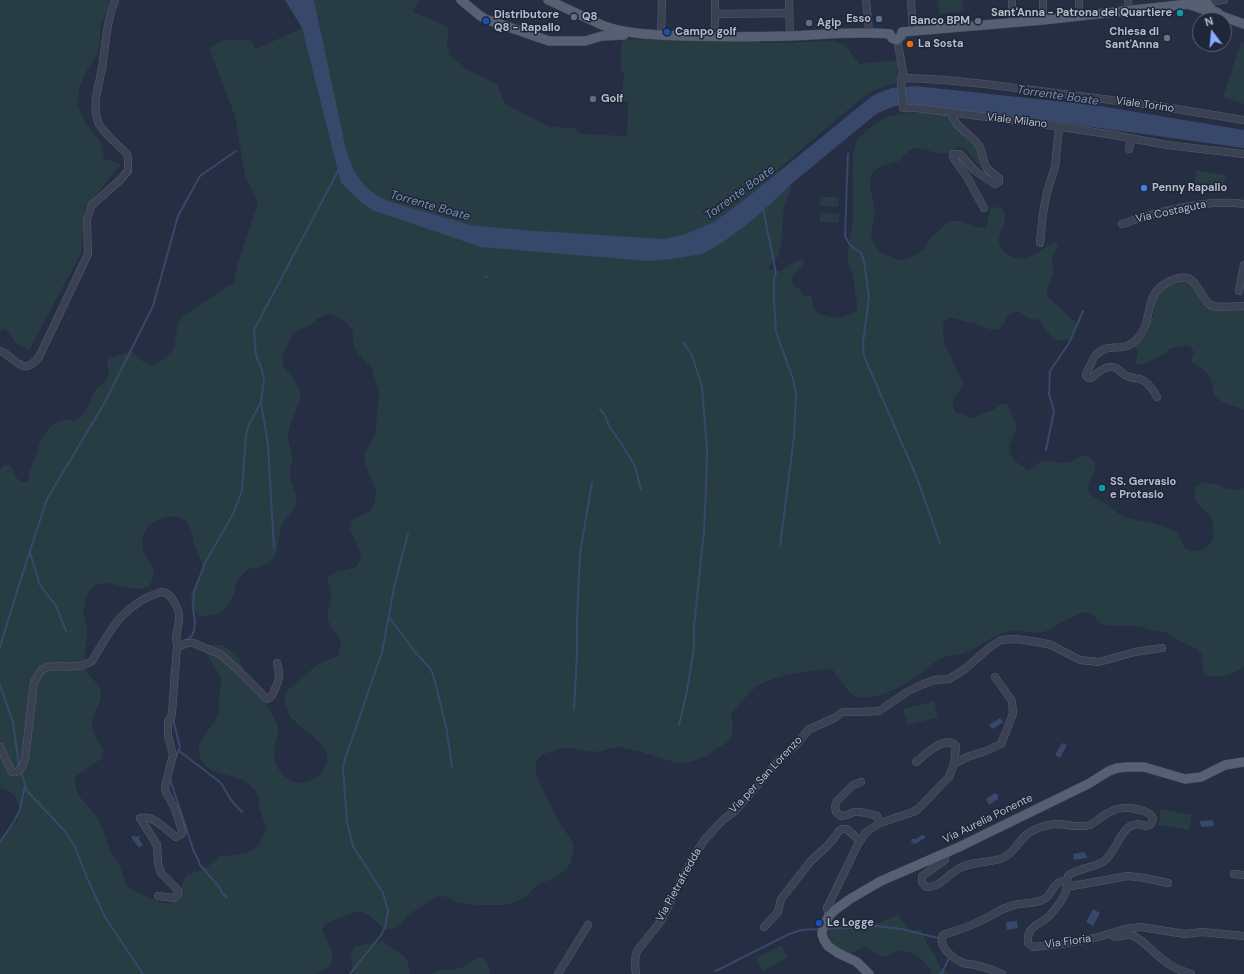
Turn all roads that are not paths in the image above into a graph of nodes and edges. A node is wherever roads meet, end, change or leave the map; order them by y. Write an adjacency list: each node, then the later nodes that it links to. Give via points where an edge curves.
1 (115, 0): 53 (street, via 106,33 95,113 100,126 127,154 128,171 92,205 87,219 88,254 39,357 34,364 26,366 14,362)
2 (461, 0): 34 (main road, via 485,19 549,41 585,41)
3 (548, 0): 28 (main road)
4 (662, 0): 32 (street)
5 (715, 0): 21 (street)
6 (789, 0): 22 (street)
7 (866, 0): 30 (street)
8 (911, 0): 29 (street)
9 (1012, 0): 26 (street)
10 (1043, 0): 24 (street)
11 (1079, 0): 23 (street)
12 (1128, 0): 17 (street)
13 (1223, 0): 15 (street); 20 (street)
14 (1172, 2): 16 (main road); 17 (main road)
15 (1206, 2): 16 (main road); 19 (main road)
16 (1190, 4): 18 (main road)
17 (1129, 11): 23 (main road)
18 (1212, 12)
19 (1216, 12)
20 (1221, 12)
21 (715, 14): 22 (street); 36 (street)
22 (789, 14): 35 (street)
23 (1079, 17): 24 (main road)
24 (1043, 20): 26 (main road)
25 (1232, 20): 27 (main road)
26 (1012, 23): 29 (main road)
27 (1244, 24)
28 (604, 26): 31 (main road); 34 (street)
29 (913, 31): 33 (main road)
30 (869, 32): 33 (main road); 35 (main road)
31 (638, 34): 32 (main road); 34 (main road)
32 (661, 35): 36 (main road)
33 (896, 35): 37 (street)
34 (602, 36)
35 (790, 36): 36 (main road)
36 (715, 37)
37 (902, 80): 38 (street, Viale Milano, via 903,108); 39 (street, Viale Torino, via 909,78 985,84 1158,106)
38 (951, 113): 40 (street, Viale Milano); 47 (street, via 964,132 981,149 987,169 999,178 999,182 995,184 974,170 960,154 953,154)
39 (1244, 120)
40 (1059, 127): 41 (street, Viale Milano); 44 (street)
41 (1131, 139): 42 (street); 43 (street, Viale Milano)
42 (1129, 149)
43 (1244, 154)
44 (1055, 168): 45 (street); 49 (street, via 1045,199)
45 (1063, 172)
46 (1244, 204): 48 (street, Via Costaguta, via 1209,204 1180,208)
47 (984, 208)
48 (1122, 224)
49 (1040, 243)
50 (1244, 265): 51 (street)
51 (1239, 291)
52 (1244, 306): 54 (street, via 1213,306 1190,279 1174,279 1153,294 1142,333 1136,340 1126,347 1103,349 1095,356 1088,369 1086,375 1090,378 1105,368 1117,368 1124,374 1146,383)
53 (0, 351)
54 (1157, 396)
55 (177, 646): 57 (street, via 193,643 220,654 267,699 272,696 279,682 280,672); 59 (street, via 179,616 172,597 163,592 144,599 117,620 88,664 48,667 39,674 34,682 24,759 18,772 12,772); 72 (street, via 172,713 168,722 168,736 173,755 165,787 182,834 176,837 151,819 140,818 158,845 161,873 178,890 174,898)
56 (1162, 648): 65 (street, Via per San Lorenzo, via 1099,662 1080,660 1038,642 1001,640 966,669 949,679 934,680 921,685 879,711 843,712 808,730 736,810)
57 (277, 663)
58 (995, 676): 62 (street, via 1012,701 1013,712 1001,744)
59 (0, 746)
60 (916, 762): 62 (street, via 937,746 949,742 956,746)
61 (1244, 762): 67 (main road, Via Aurelia Ponente, via 1225,765 1201,777 1185,779 1144,768 1116,768)
62 (954, 764): 64 (street, via 949,777 918,809)
63 (861, 782): 64 (street, via 853,785 837,801 836,812 841,816 866,812 877,816)
64 (880, 823): 66 (street, via 866,832)
65 (706, 838): 80 (street, Via Pietrafredda, via 661,921 637,951 634,963)
66 (860, 841): 73 (street, via 828,908); 75 (street, via 846,829 838,832 811,861 782,899 778,912)
67 (946, 853): 70 (street, via 945,860 922,876 922,882 926,887 946,879 960,868 1001,859 1009,854 1022,838 1037,828 1058,824 1089,825 1110,811 1120,808 1140,810 1151,815 1151,824 1129,826 1105,861 1074,872 1069,875); 73 (main road, Via Aurelia Ponente, via 881,881 850,899)
68 (1234, 874): 69 (street)
69 (1244, 875)
70 (1067, 882): 71 (street, via 1072,886 1128,876); 76 (street, Via Fioria, via 1064,895 1049,916 1029,931 1028,943 1033,947 1061,944); 82 (street, via 1061,881 1043,900 1004,908 977,923 942,936 942,944 947,952 963,963)
71 (1168, 883)
72 (158, 896)
73 (829, 916): 81 (main road, via 822,934 828,946 862,965)
74 (588, 925): 79 (street)
75 (764, 927)
76 (1112, 933): 77 (street, Via Fioria, via 1141,927 1185,934 1202,932); 78 (street, via 1116,937 1124,934 1141,940 1173,968)
77 (1244, 936)
78 (1188, 973)
79 (558, 974)
80 (636, 974)
81 (869, 974)
82 (1002, 974)

